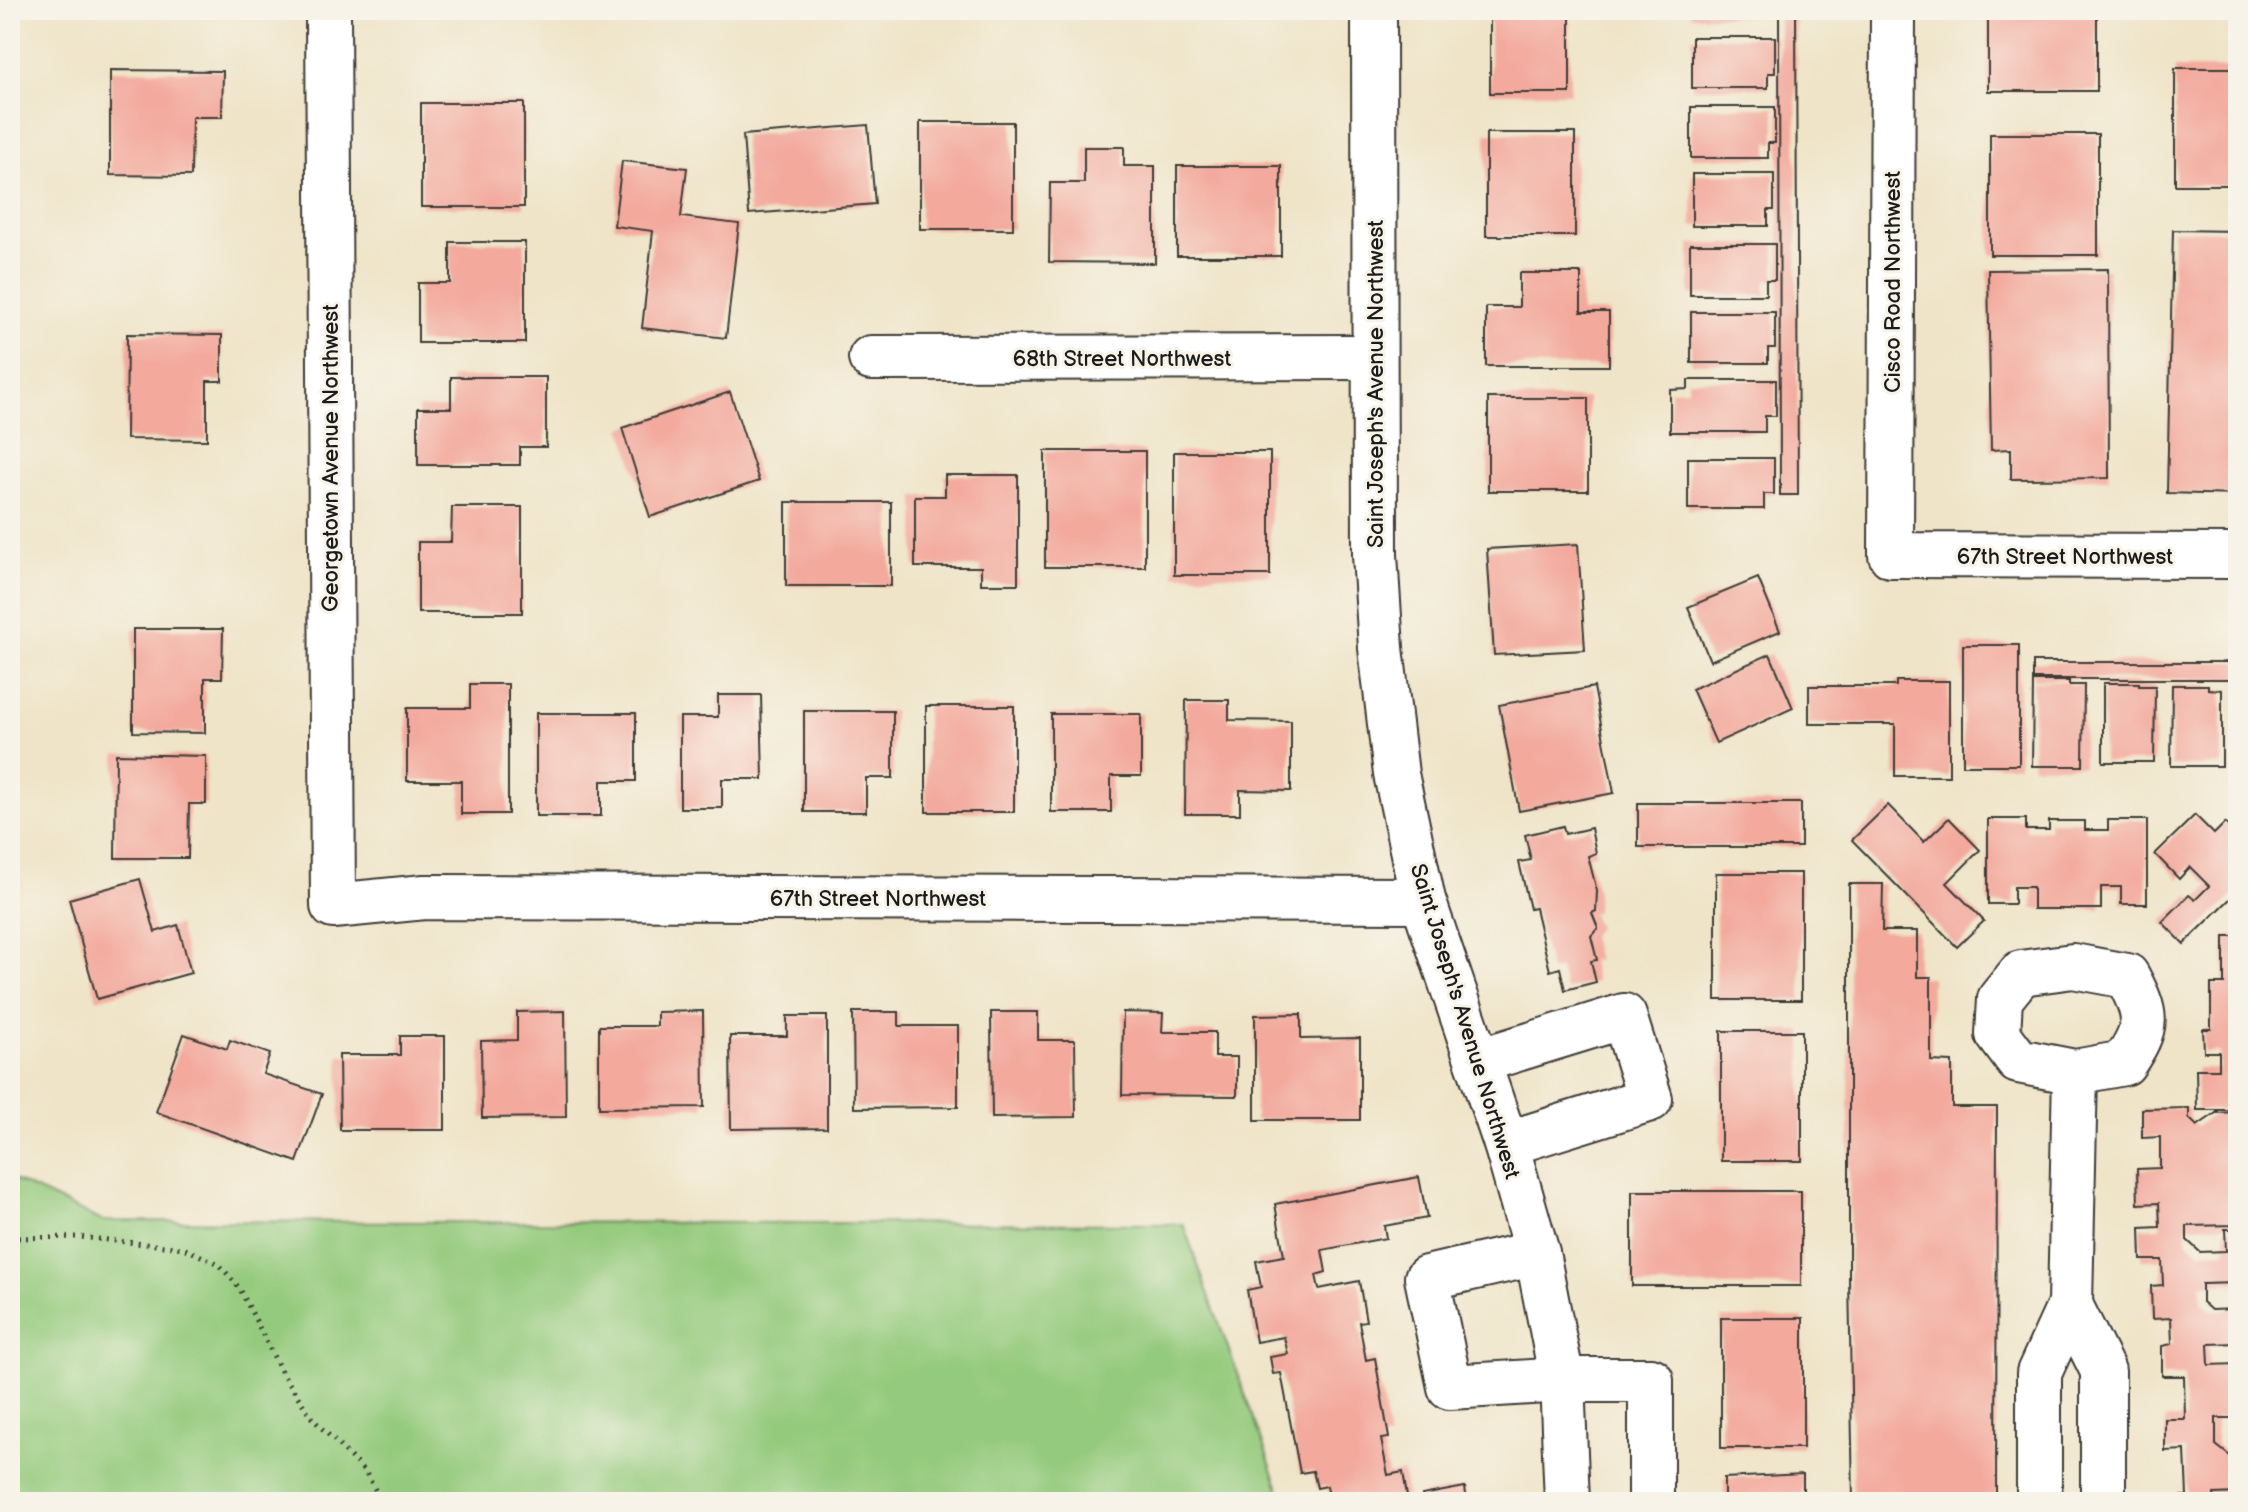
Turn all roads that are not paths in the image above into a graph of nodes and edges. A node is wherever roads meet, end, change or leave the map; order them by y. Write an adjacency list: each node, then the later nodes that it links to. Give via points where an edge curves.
1 (328, 10): 9 (street, Georgetown Avenue Northwest)
2 (1374, 10): 4 (street, Saint Joseph's Avenue Northwest)
3 (1893, 10): 6 (street, Cisco Road Northwest)
4 (1373, 357): 5 (street, 68th Street Northwest); 8 (street, Saint Joseph's Avenue Northwest, via 1381,648 1396,774)
5 (871, 358)
6 (1891, 555): 7 (street, 67th Street Northwest)
7 (2238, 556)
8 (1423, 900): 9 (street, 67th Street Northwest, via 425,897); 10 (street, Saint Joseph's Avenue Northwest)
9 (333, 906)
10 (1478, 1061): 12 (street, Saint Joseph's Avenue Northwest); 12 (street, via 1624,1016 1650,1099)
11 (2075, 1072): 14 (street)
12 (1506, 1144): 13 (street, Saint Joseph's Avenue Northwest)
13 (1537, 1253): 15 (street, Saint Joseph's Avenue Northwest); 15 (street, via 1427,1278 1450,1387)
14 (2070, 1305): 18 (street, via 2039,1373); 19 (street, via 2103,1371)
15 (1562, 1380): 16 (street, Saint Joseph's Avenue Northwest); 17 (street, via 1651,1380)
16 (1567, 1502)
17 (1651, 1502)
18 (2039, 1502)
19 (2103, 1502)

